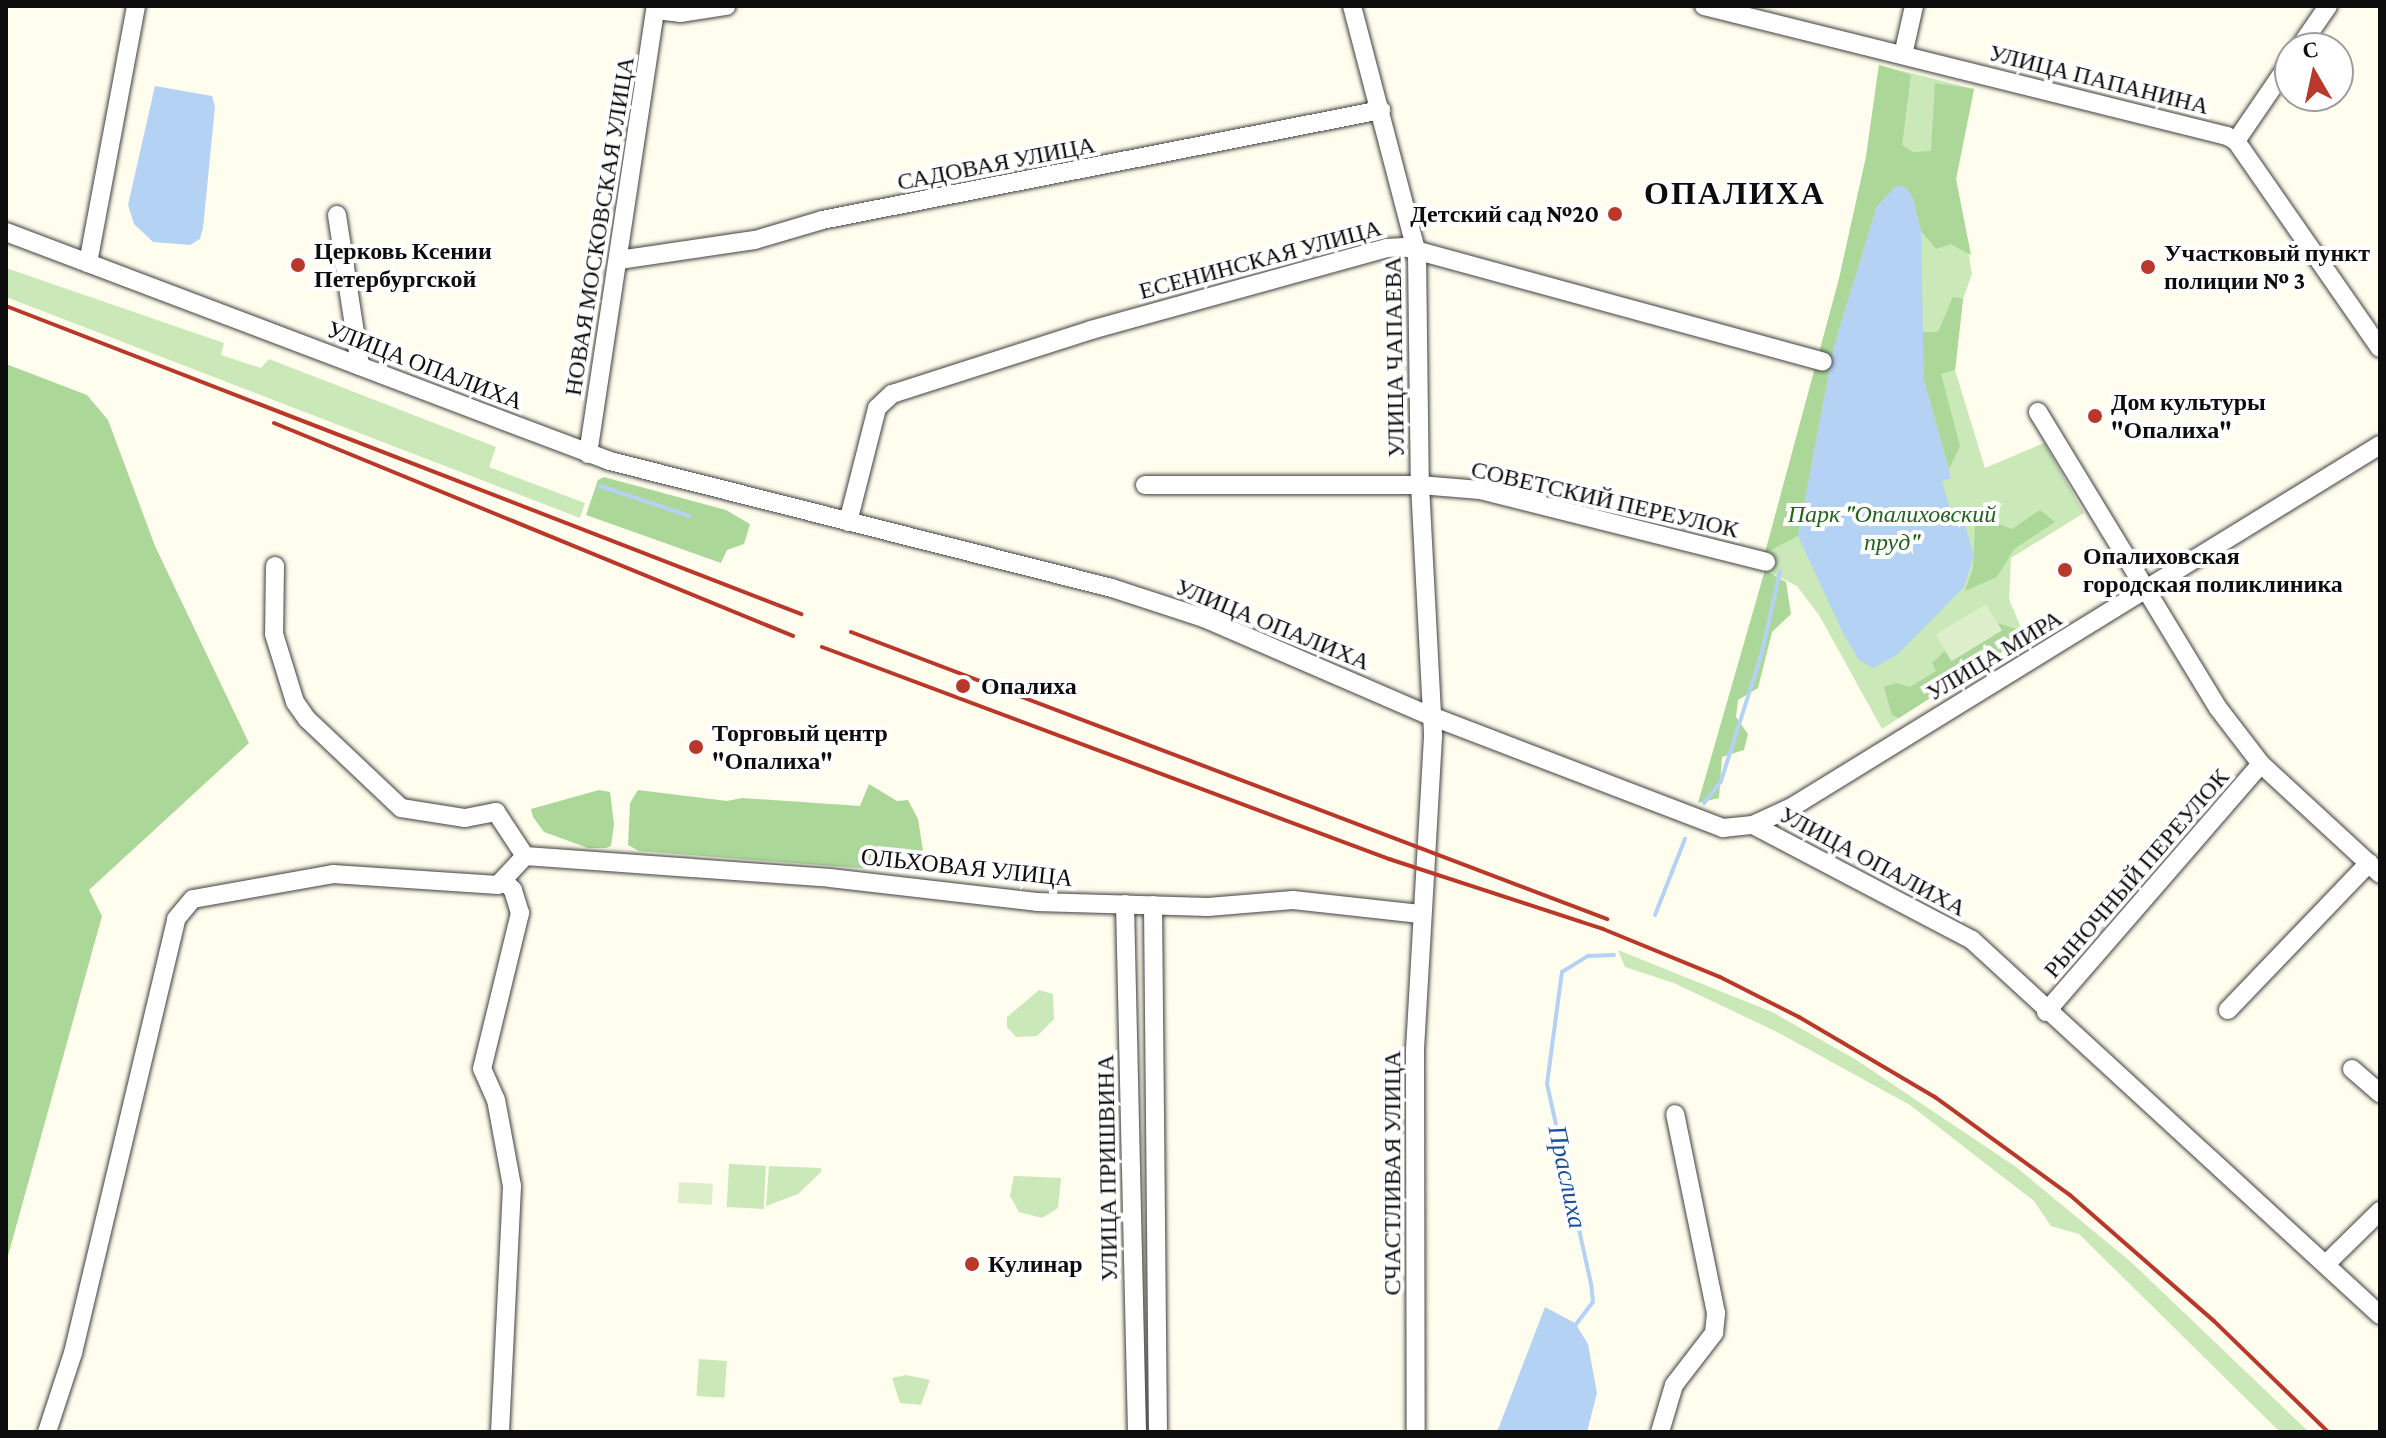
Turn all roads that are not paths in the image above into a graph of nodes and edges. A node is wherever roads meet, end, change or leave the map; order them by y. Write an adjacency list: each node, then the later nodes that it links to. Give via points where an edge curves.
1 (136, 6): 17 (street)
2 (726, 6): 7 (street, via 680,13)
3 (1352, 6): 11 (street, УЛИЦА ЧАПАЕВА)
4 (1914, 6): 9 (street)
5 (2328, 6): 8 (street)
6 (1715, 7): 9 (street, УЛИЦА ПАПАНИНА)
7 (656, 8): 16 (street, НОВАЯ МОСКОВСКАЯ УЛИЦА)
8 (2310, 32)
9 (1903, 55): 12 (street, УЛИЦА ПАПАНИНА)
10 (2274, 85): 12 (street)
11 (1381, 110): 15 (street, УЛИЦА ЧАПАЕВА); 16 (street, САДОВАЯ УЛИЦА, via 822,220 755,240)
12 (2236, 141): 18 (street)
13 (337, 215): 20 (street)
14 (6, 232): 17 (street, УЛИЦА ОПАЛИХА)
15 (1417, 253): 19 (street, ЕСЕНИНСКАЯ УЛИЦА); 25 (street, УЛИЦА ЧАПАЕВА); 26 (street, ЕСЕНИНСКАЯ УЛИЦА, via 1387,248 1091,330 892,394 877,408)
16 (619, 260): 23 (street, НОВАЯ МОСКОВСКАЯ УЛИЦА)
17 (88, 263): 20 (street, УЛИЦА ОПАЛИХА)
18 (2380, 348)
19 (1823, 362)
20 (360, 366): 23 (street, УЛИЦА ОПАЛИХА)
21 (2038, 412): 29 (street)
22 (2380, 445): 29 (street, УЛИЦА МИРА)
23 (588, 454): 26 (street, УЛИЦА ОПАЛИХА)
24 (1145, 485): 25 (street, СОВЕТСКИЙ ПЕРЕУЛОК)
25 (1420, 485): 27 (street, СОВЕТСКИЙ ПЕРЕУЛОК, via 1480,490); 30 (street, УЛИЦА ЧАПАЕВА)
26 (848, 522): 30 (street, УЛИЦА ОПАЛИХА, via 1112,588 1204,618)
27 (1766, 562)
28 (275, 566): 33 (street, via 274,634 295,702 307,719 337,744 378,792 401,808 465,818 496,812)
29 (2148, 590): 31 (street, via 2218,708); 32 (street, УЛИЦА МИРА, via 1792,807)
30 (1431, 716): 32 (street, УЛИЦА ОПАЛИХА, via 1708,825); 38 (street, УЛИЦА ЧАПАЕВА)
31 (2261, 764): 34 (street); 40 (street, РЫНОЧНЫЙ ПЕРЕУЛОК)
32 (1753, 825): 40 (street, УЛИЦА ОПАЛИХА, via 1972,940)
33 (520, 860): 35 (street); 36 (street, ОЛЬХОВАЯ УЛИЦА, via 830,878 1037,902)
34 (2374, 868): 39 (street)
35 (505, 882): 47 (street, via 486,886 333,874 193,899 182,908 73,1353); 48 (street, via 520,913 482,1069 496,1100 512,1186)
36 (1125, 904): 37 (street, ОЛЬХОВАЯ УЛИЦА); 49 (street, УЛИЦА ПРИШВИНА)
37 (1153, 905): 38 (street, ОЛЬХОВАЯ УЛИЦА, via 1293,900); 50 (street)
38 (1420, 914): 51 (street, СЧАСТЛИВАЯ УЛИЦА)
39 (2228, 1010)
40 (2046, 1012): 45 (street, УЛИЦА ОПАЛИХА)
41 (2352, 1069): 42 (street)
42 (2380, 1093)
43 (1675, 1114): 52 (street, via 1716,1313 1714,1333 1674,1385)
44 (2380, 1211): 45 (street)
45 (2326, 1264): 46 (street, УЛИЦА ОПАЛИХА)
46 (2380, 1315)
47 (47, 1432)
48 (500, 1432)
49 (1137, 1432)
50 (1158, 1432)
51 (1416, 1432)
52 (1660, 1432)

